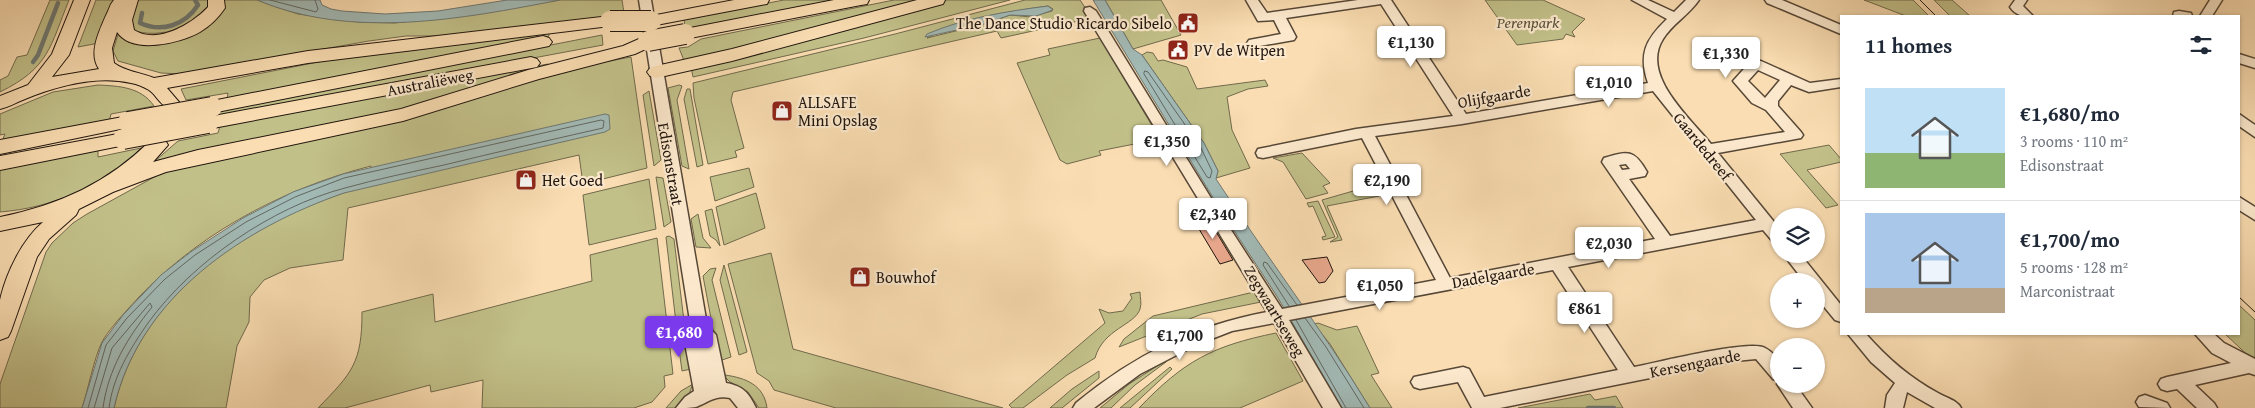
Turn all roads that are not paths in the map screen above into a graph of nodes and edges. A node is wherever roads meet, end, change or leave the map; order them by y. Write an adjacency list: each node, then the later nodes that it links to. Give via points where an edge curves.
1 (82, 0): 33 (main road, via 60,55)
2 (120, 0): 28 (main road, via 103,48 105,65)
3 (130, 0): 4 (main road, via 122,24 124,30 134,38 145,40 177,35 202,24 217,8)
4 (216, 0)
5 (645, 0): 27 (street, Edisonstraat)
6 (761, 0): 21 (main road, Australiëweg, bridge, via 681,16)
7 (861, 0): 24 (main road, bridge, via 648,41)
8 (937, 0): 27 (main road)
9 (1252, 0): 17 (street, via 1263,18)
10 (1385, 0): 17 (street); 38 (street)
11 (1638, 0): 20 (street)
12 (1693, 0): 20 (street, Gaardedreef)
13 (1771, 0): 22 (street)
14 (2022, 0): 18 (street, via 2016,7)
15 (2216, 0): 19 (street)
16 (1090, 11): 63 (street, Zegwaartseweg, via 1213,213)
17 (1278, 15): 23 (street, via 1289,37)
18 (2026, 15)
19 (2207, 15)
20 (1676, 18): 32 (street, Gaardedreef, via 1649,51 1649,69)
21 (611, 25): 30 (main road, via 308,56); 37 (main road, Australiëweg)
22 (1840, 30)
23 (1254, 43)
24 (615, 51): 37 (main road, Australiëweg); 49 (main road, via 402,115 161,166)
25 (2240, 58): 26 (street)
26 (2255, 64)
27 (656, 72): 72 (street, Edisonstraat, via 699,328 692,338)
28 (118, 75): 30 (main road); 33 (main road, via 64,80)
29 (1789, 79): 31 (street, via 1809,88); 36 (street, via 1771,100); 36 (street, via 1756,64 1740,81 1757,100)
30 (155, 84): 34 (main road, via 165,92)
31 (1840, 84)
32 (1656, 86): 38 (street, Olijfgaarde); 45 (street, Gaardedreef)
33 (34, 89): 35 (main road)
34 (170, 102)
35 (0, 104)
36 (1771, 107): 45 (street, via 1796,135)
37 (210, 115): 40 (main road, Australiëweg, bridge)
38 (1462, 120): 42 (street, Olijfgaarde)
39 (2240, 120): 41 (street)
40 (126, 131): 44 (main road, Australiëweg); 47 (main road, Australiëweg)
41 (2255, 132)
42 (1367, 134): 46 (street, Olijfgaarde); 60 (street)
43 (158, 145): 49 (main road, via 140,164)
44 (0, 147)
45 (1706, 150): 54 (street, Gaardedreef)
46 (1263, 153)
47 (0, 163)
48 (1619, 176): 56 (street)
49 (107, 188): 50 (main road)
50 (76, 203): 53 (main road, via 50,213); 64 (main road, via 42,234 27,255)
51 (2240, 203): 52 (street)
52 (2255, 215)
53 (0, 224)
54 (1766, 224): 55 (street, Gaardedreef); 56 (street, Dadelgaarde)
55 (1770, 229)
56 (1666, 243): 57 (street, Dadelgaarde)
57 (1557, 263): 60 (street, Dadelgaarde); 69 (street, Kersengaarde)
58 (1798, 263): 59 (street)
59 (1806, 273)
60 (1445, 283): 63 (street, Dadelgaarde)
61 (1825, 295): 62 (street)
62 (1840, 311)
63 (1280, 315): 76 (street, Dadelgaarde, via 1231,325 1175,346 1117,378); 77 (street, Zegwaartseweg)
64 (0, 331)
65 (1857, 335): 71 (street, via 1882,364)
66 (2203, 335): 68 (street, via 2218,348)
67 (1770, 362): 69 (street, Kersengaarde, via 1759,352 1735,354)
68 (2253, 367): 81 (street, via 2174,383)
69 (1631, 376): 70 (street, Kersengaarde, via 1479,405 1463,374)
70 (1420, 382)
71 (1904, 382): 79 (street); 80 (street)
72 (711, 392): 74 (street); 75 (street, via 726,390 739,395)
73 (1792, 393): 78 (street)
74 (685, 408)
75 (747, 408)
76 (1082, 408)
77 (1332, 408)
78 (1803, 408)
79 (1894, 408)
80 (1952, 408)
81 (2208, 408)

